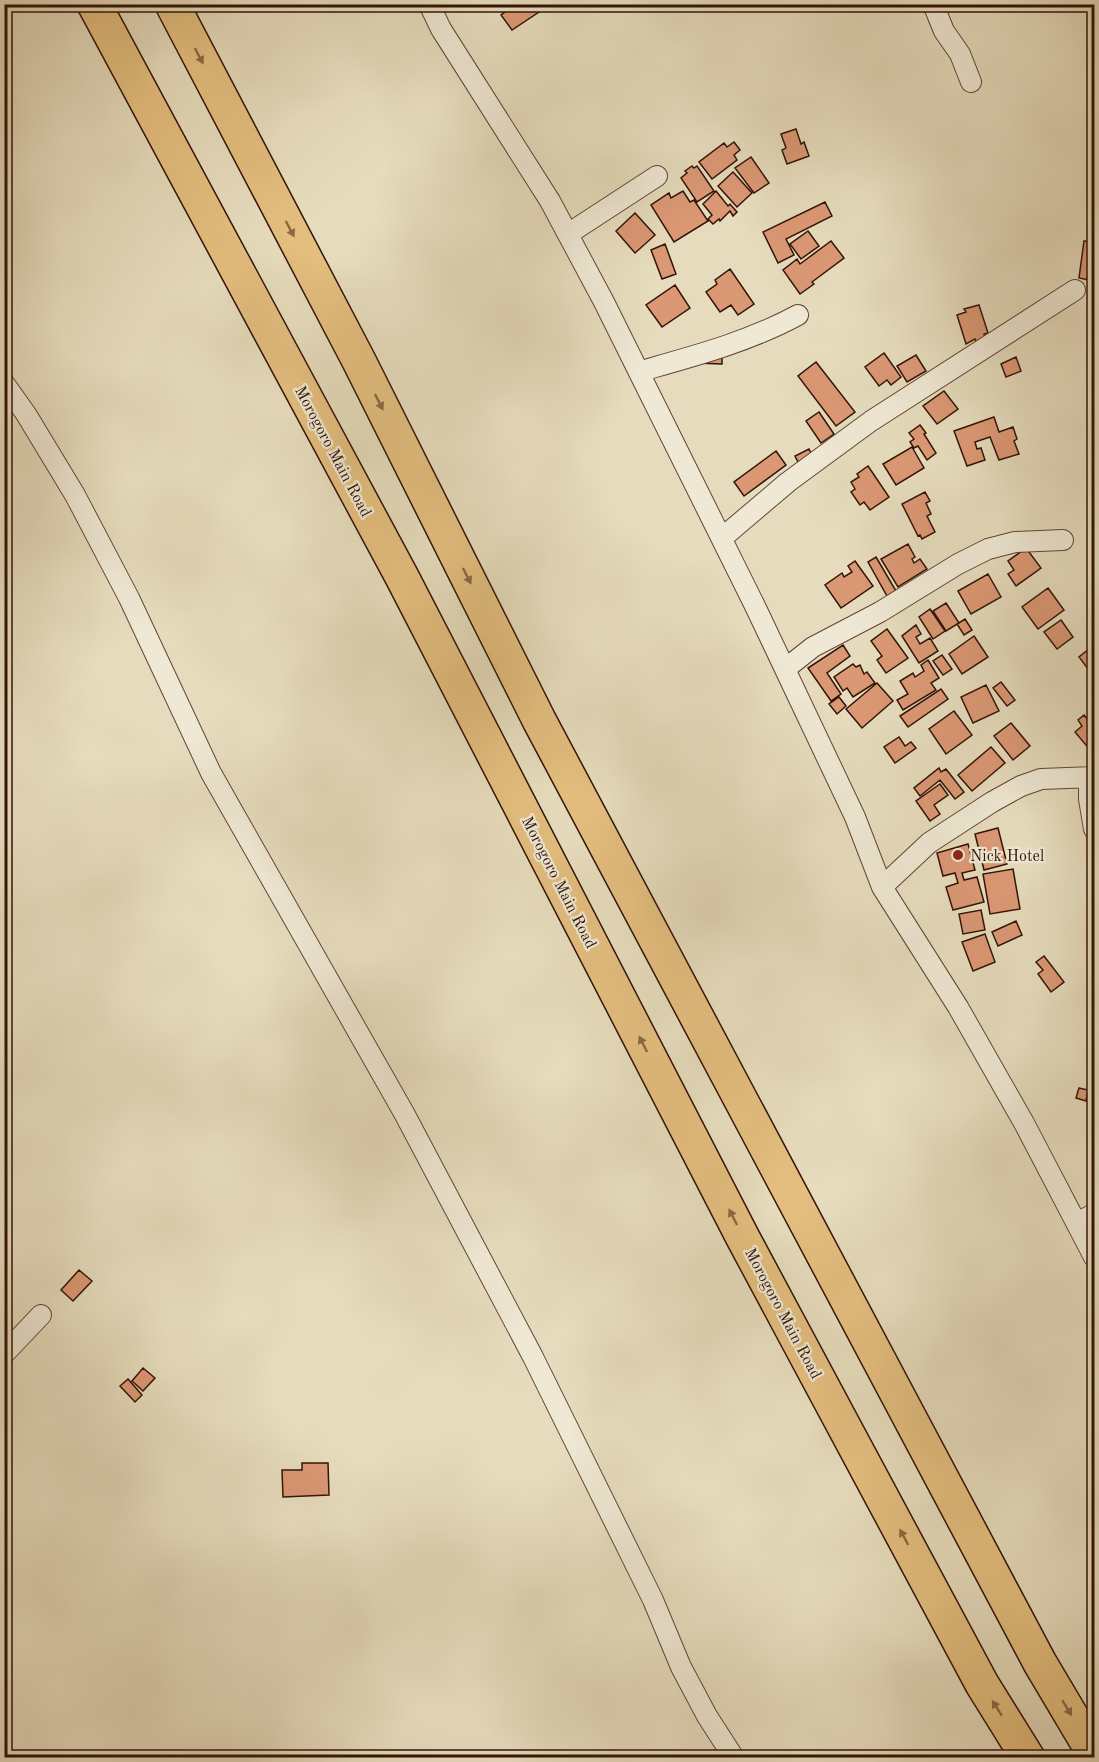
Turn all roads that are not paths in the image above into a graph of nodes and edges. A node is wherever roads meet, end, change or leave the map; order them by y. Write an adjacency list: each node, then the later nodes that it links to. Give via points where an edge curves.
1 (94, 4): 25 (highway, Morogoro Main Road, one-way to 1, via 982,1684 743,1238 402,577)
2 (172, 4): 23 (highway, one-way to 23, via 572,782 1040,1663)
3 (429, 4): 7 (street)
4 (933, 4): 5 (street)
5 (971, 81)
6 (657, 176): 7 (street)
7 (568, 234): 10 (street)
8 (1075, 290): 12 (street, via 871,421 788,482)
9 (798, 315): 10 (street, via 748,339)
10 (640, 371): 12 (street)
11 (4, 383): 24 (street, via 75,495 129,598 211,773 404,1113 531,1353 653,1600 681,1667)
12 (722, 538): 14 (street)
13 (1063, 540): 14 (street, via 1015,542 988,549 813,646)
14 (785, 669): 17 (street, via 855,817)
15 (1092, 777): 16 (street, via 1089,799); 17 (street, via 1041,779 1022,786 929,843)
16 (1095, 829)
17 (882, 887): 19 (street, via 958,1007)
18 (1095, 1214): 19 (street)
19 (1076, 1223): 20 (street)
20 (1095, 1257)
21 (41, 1315): 22 (street)
22 (4, 1354)
23 (1095, 1754)
24 (734, 1758)
25 (1029, 1758)

